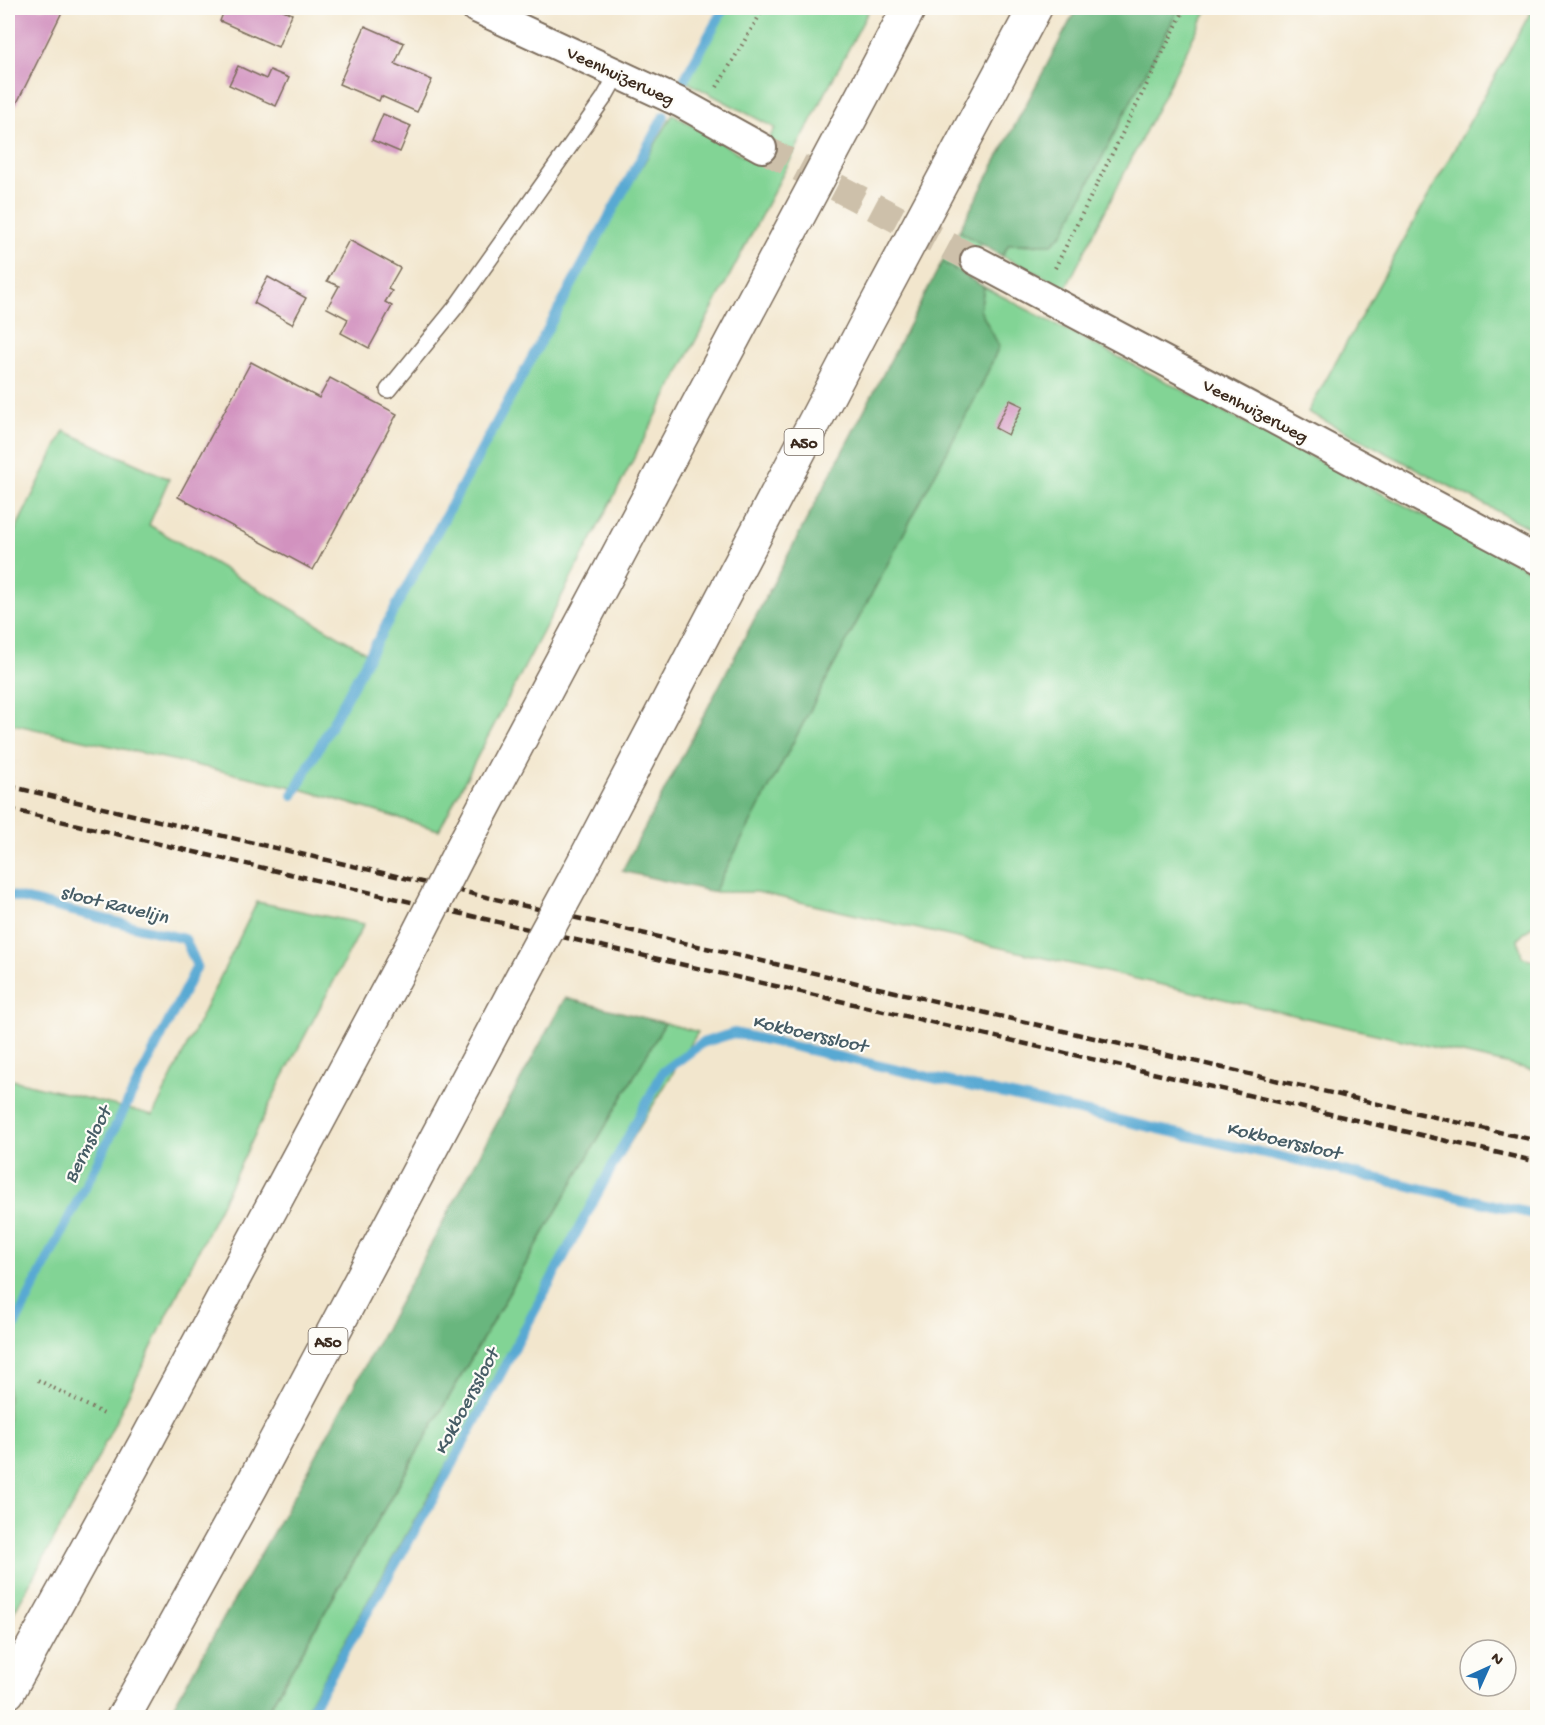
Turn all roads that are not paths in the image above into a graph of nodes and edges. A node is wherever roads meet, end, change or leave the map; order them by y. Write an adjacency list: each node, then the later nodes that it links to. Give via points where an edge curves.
1 (476, 8): 4 (street, Veenhuizerweg)
2 (909, 8): 9 (highway, bridge, via 416,938)
3 (1035, 8): 10 (highway, A50, bridge, via 251,1487)
4 (618, 73): 5 (street, Veenhuizerweg); 7 (lane, via 455,308)
5 (762, 148)
6 (975, 260): 8 (street, Veenhuizerweg)
7 (388, 390)
8 (1538, 560)
9 (8, 1692)
10 (123, 1718)

